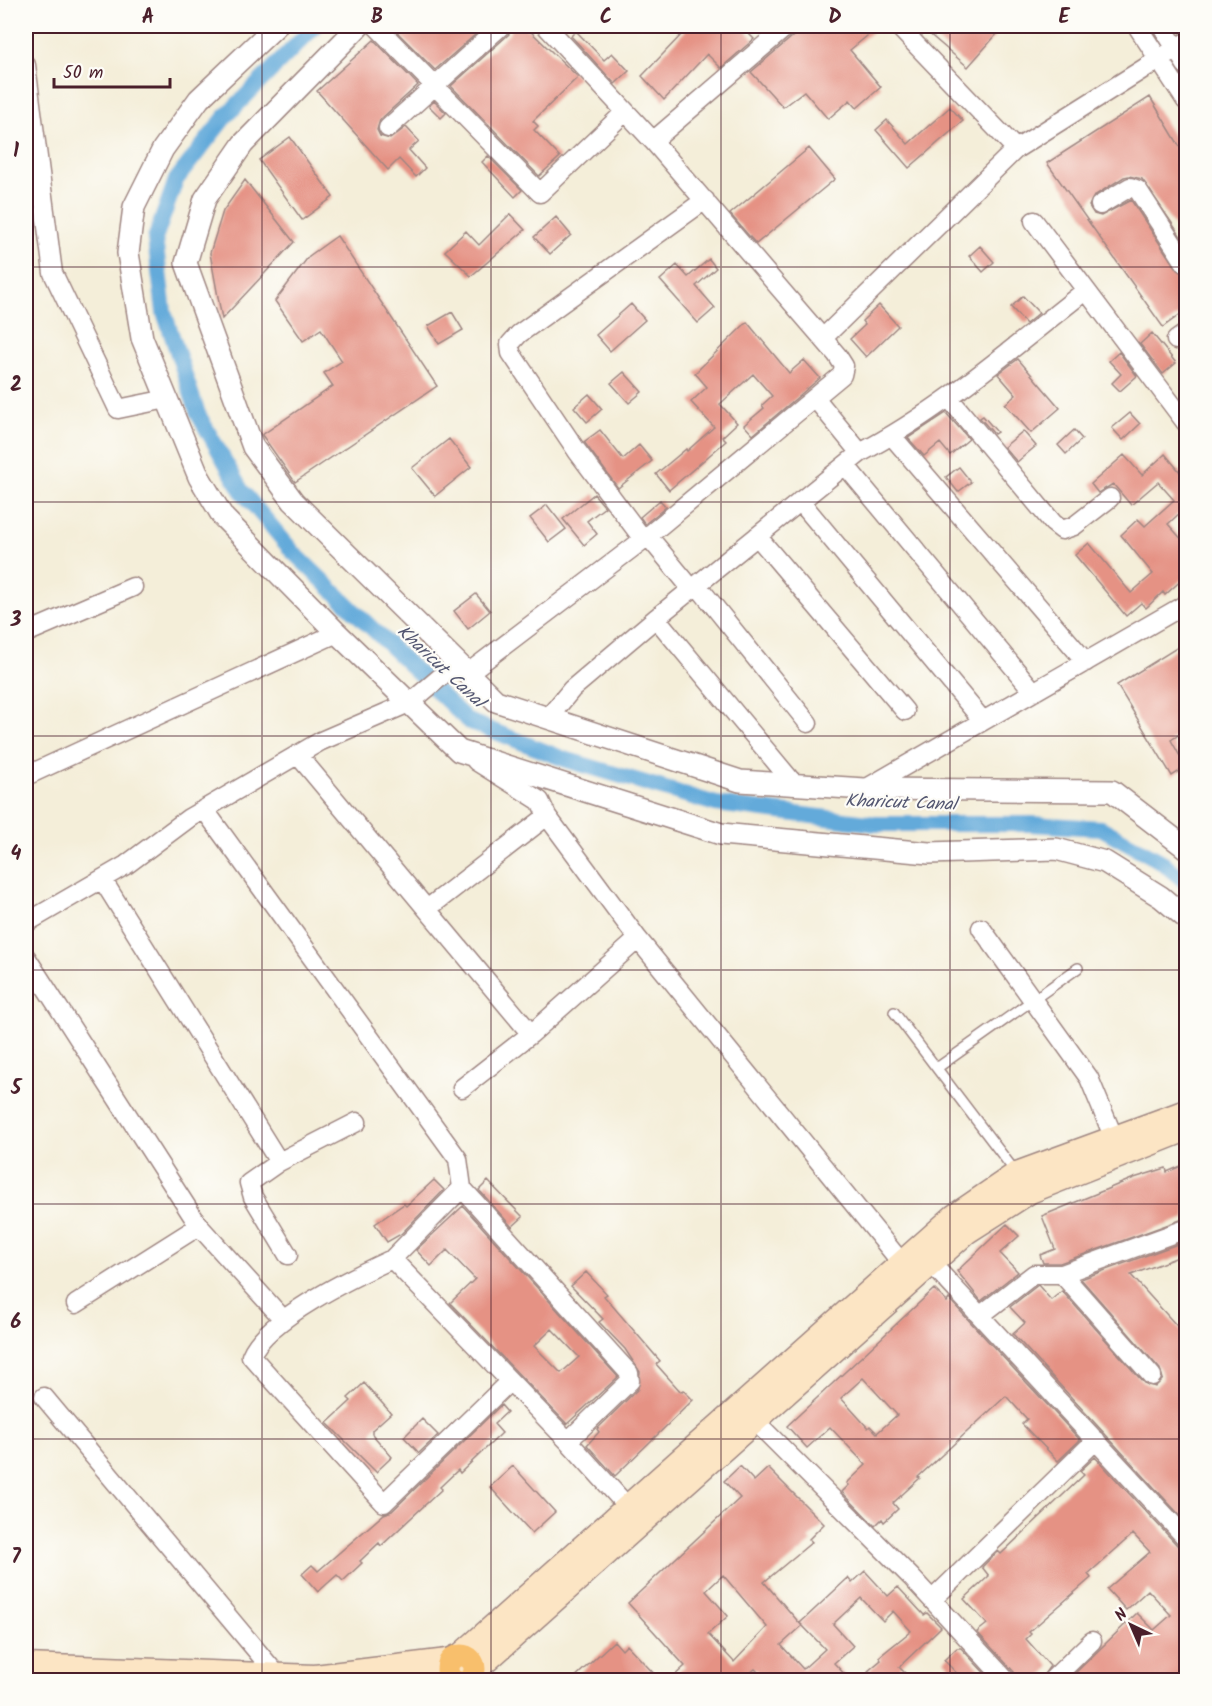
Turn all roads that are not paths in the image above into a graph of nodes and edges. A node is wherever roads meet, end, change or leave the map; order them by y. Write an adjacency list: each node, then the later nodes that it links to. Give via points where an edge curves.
1 (359, 26): 44 (street, via 243,144 205,199 186,263 253,447 293,501)
2 (376, 26): 14 (street)
3 (501, 26): 14 (street)
4 (546, 26): 16 (street)
5 (787, 26): 18 (street)
6 (898, 26): 19 (street)
7 (1137, 26): 11 (street)
8 (1162, 26): 10 (street)
9 (270, 28): 27 (street, via 199,99 163,149 134,207 128,253 142,338)
10 (1181, 45): 11 (street); 13 (street)
11 (1160, 60): 15 (street); 19 (street)
12 (26, 65): 27 (street, via 53,273 118,409)
13 (1186, 65)
14 (435, 86): 16 (street, via 540,193); 17 (street)
15 (1186, 101)
16 (625, 112): 18 (street)
17 (388, 128)
18 (653, 141): 20 (street)
19 (1016, 149): 25 (street)
20 (705, 200): 25 (street); 35 (street, via 510,344 511,353 577,451 639,535)
21 (1100, 206): 23 (street, via 1130,187 1138,190)
22 (1034, 221): 24 (street)
23 (1186, 264)
24 (1085, 291): 26 (street); 29 (street)
25 (823, 338): 28 (street, via 844,366 842,375)
26 (949, 398): 30 (street); 33 (street, via 1062,530 1074,526)
27 (167, 399): 42 (street, via 200,477 223,517)
28 (816, 399): 31 (street); 35 (street)
29 (1186, 423)
30 (892, 436): 31 (street); 43 (street)
31 (860, 453): 32 (street)
32 (845, 465): 34 (street); 45 (street)
33 (1110, 498)
34 (800, 501): 36 (street); 49 (street)
35 (648, 536): 37 (street); 44 (street)
36 (757, 536): 37 (street); 47 (street)
37 (694, 586): 40 (street); 50 (street)
38 (133, 587): 41 (street)
39 (1186, 604): 43 (street)
40 (656, 618): 48 (street, via 572,689); 54 (street)
41 (26, 633)
42 (337, 633): 46 (street); 53 (street)
43 (1086, 662): 45 (street)
44 (460, 667): 46 (street); 48 (street, via 496,701)
45 (1034, 692): 49 (street)
46 (413, 701): 51 (street, via 426,721); 52 (street)
47 (905, 711)
48 (548, 718): 54 (street, via 740,781)
49 (983, 721): 55 (street)
50 (808, 723)
51 (459, 751): 57 (street, via 540,801); 61 (street, via 721,834 929,853 1056,849 1105,862 1161,897)
52 (298, 755): 56 (street); 60 (street)
53 (26, 776)
54 (794, 784): 55 (street)
55 (865, 789): 58 (street, via 1112,791)
56 (204, 809): 59 (street); 78 (street, via 458,1158)
57 (547, 816): 60 (street); 64 (street)
58 (1186, 848)
59 (102, 879): 62 (street); 76 (street)
60 (427, 909): 69 (street)
61 (1186, 918)
62 (26, 923)
63 (981, 928): 67 (street)
64 (638, 939): 69 (street); 83 (street)
65 (26, 957): 79 (street)
66 (1078, 968): 67 (lane)
67 (1032, 999): 70 (lane); 75 (street, via 1089,1078)
68 (894, 1012): 70 (lane)
69 (531, 1034): 71 (street)
70 (937, 1068): 77 (lane)
71 (462, 1088)
72 (1186, 1112): 75 (main road)
73 (357, 1122): 76 (street)
74 (1186, 1129): 75 (main road)
75 (1117, 1146): 77 (main road); 83 (main road, via 1030,1191)
76 (279, 1162): 81 (street, via 249,1183 253,1197)
77 (1017, 1173): 83 (main road, via 954,1217)
78 (462, 1188): 82 (street); 93 (street, via 629,1373 630,1381)
79 (200, 1226): 85 (street); 87 (street)
80 (1186, 1229): 84 (street)
81 (288, 1255)
82 (392, 1259): 87 (street); 89 (street)
83 (915, 1268): 86 (street); 91 (main road)
84 (1062, 1274): 86 (street, via 1034,1274); 88 (street)
85 (76, 1304)
86 (981, 1316): 92 (street)
87 (284, 1318): 89 (street, via 255,1344 250,1356 384,1503)
88 (1152, 1376)
89 (510, 1381): 93 (street)
90 (44, 1397): 99 (street)
91 (747, 1413): 94 (main road); 96 (street)
92 (1096, 1440): 95 (street); 96 (street)
93 (568, 1441): 94 (street)
94 (634, 1514): 100 (main road)
95 (1186, 1538)
96 (933, 1599): 101 (street)
97 (1092, 1641): 102 (street)
98 (26, 1666): 99 (main road)
99 (278, 1675): 100 (main road)
100 (458, 1676)
101 (1006, 1680)
102 (1052, 1680)

